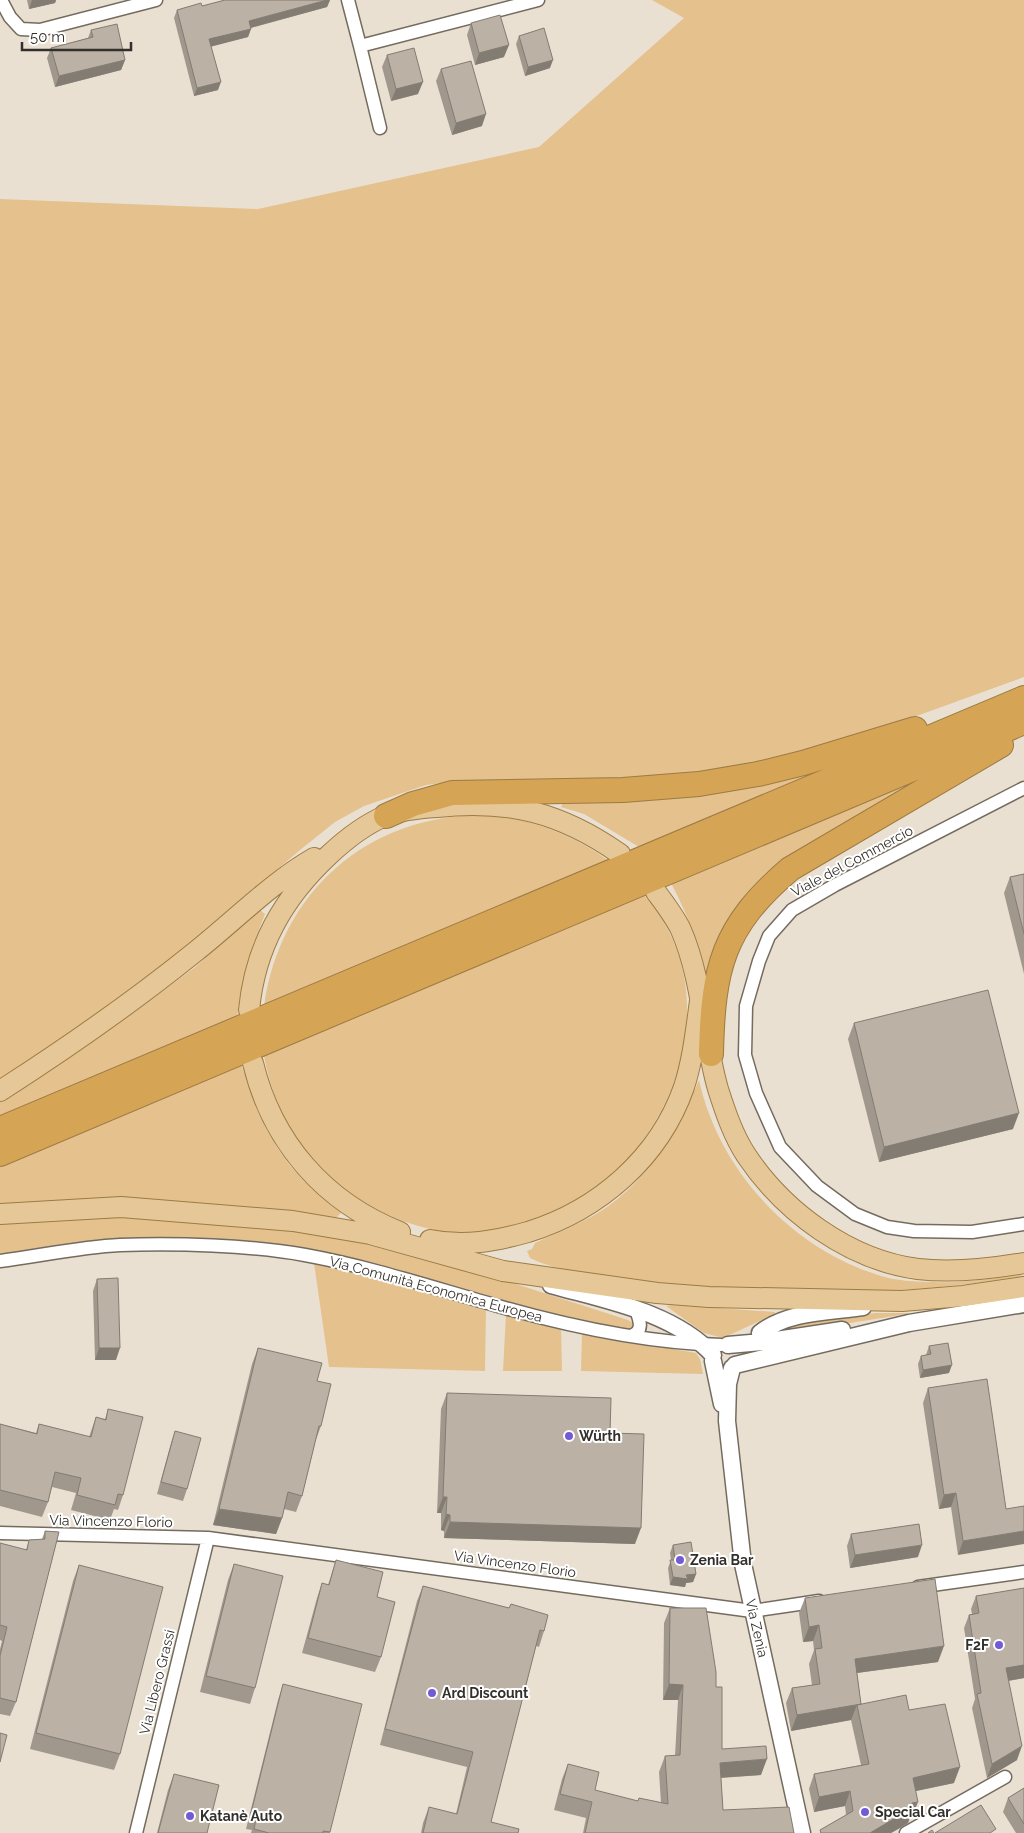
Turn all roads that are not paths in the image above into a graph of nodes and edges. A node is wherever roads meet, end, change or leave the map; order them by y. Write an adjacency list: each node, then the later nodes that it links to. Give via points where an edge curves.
1 (1, 0): 2 (street, via 21,29 40,30)
2 (156, 0)
3 (348, 0): 5 (street)
4 (538, 0): 5 (street)
5 (360, 46): 6 (street)
6 (380, 128)
7 (1024, 686): 12 (highway, via 890,737 803,764 758,774 699,784 622,790 452,793)
8 (1024, 698): 21 (highway)
9 (1024, 722): 22 (highway)
10 (1024, 734): 18 (highway, via 790,870 767,889 739,925 723,956 716,977 712,1008)
11 (1024, 788): 24 (street, Viale del Commercio, via 792,910 769,936 759,961 746,1006 745,1055 756,1093 780,1146 817,1186 855,1214 887,1226 914,1231 972,1232)
12 (386, 816): 13 (main road); 14 (main road, via 468,804 520,808 570,824)
13 (350, 836): 17 (main road, via 310,873 279,913 258,960); 20 (main road, via 300,866 194,953 46,1062)
14 (620, 854)
15 (656, 892): 16 (main road, via 680,929 694,967)
16 (700, 1001): 18 (main road); 27 (main road, via 694,1050 678,1100 650,1149 625,1177 587,1206 545,1226 486,1242)
17 (249, 1010)
18 (711, 1054): 30 (main road, via 718,1088 746,1154 776,1190 813,1224 855,1249 916,1268 967,1270)
19 (253, 1064): 26 (main road, via 270,1114 301,1162 344,1201 386,1226)
20 (0, 1091)
21 (0, 1129)
22 (0, 1154)
23 (0, 1214): 25 (main road, via 121,1206 293,1220)
24 (1024, 1224)
25 (370, 1234): 26 (main road); 29 (main road)
26 (409, 1235): 27 (main road)
27 (436, 1241): 29 (main road)
28 (0, 1261): 37 (street, Via Comunità Economica Europea, via 119,1245 265,1249 334,1261 428,1284 498,1306)
29 (476, 1263): 31 (main road)
30 (1024, 1263)
31 (503, 1271): 33 (main road, via 709,1297); 35 (street)
32 (1024, 1287): 33 (main road)
33 (902, 1301): 38 (street, via 796,1316 770,1325)
34 (1024, 1304): 36 (street)
35 (636, 1310): 37 (street, via 640,1329); 39 (street, via 668,1323)
36 (909, 1323): 38 (street); 40 (street)
37 (631, 1336): 39 (street, Via Comunità Economica Europea)
38 (757, 1339): 39 (street); 40 (street)
39 (716, 1350): 40 (street, via 734,1348); 40 (street, via 721,1369); 41 (street, via 718,1393)
40 (735, 1364): 41 (street, via 728,1384)
41 (727, 1421): 47 (street, Via Zenia, via 743,1564)
42 (0, 1533): 43 (street, Via Vincenzo Florio)
43 (208, 1538): 47 (street, Via Vincenzo Florio); 49 (street, Via Libero Grassi)
44 (1024, 1572): 45 (street)
45 (907, 1589)
46 (830, 1600): 47 (street, Via Vincenzo Florio)
47 (752, 1611): 50 (street, Via Zenia)
48 (1005, 1777): 51 (street)
49 (136, 1833)
50 (802, 1833)
51 (906, 1833)

